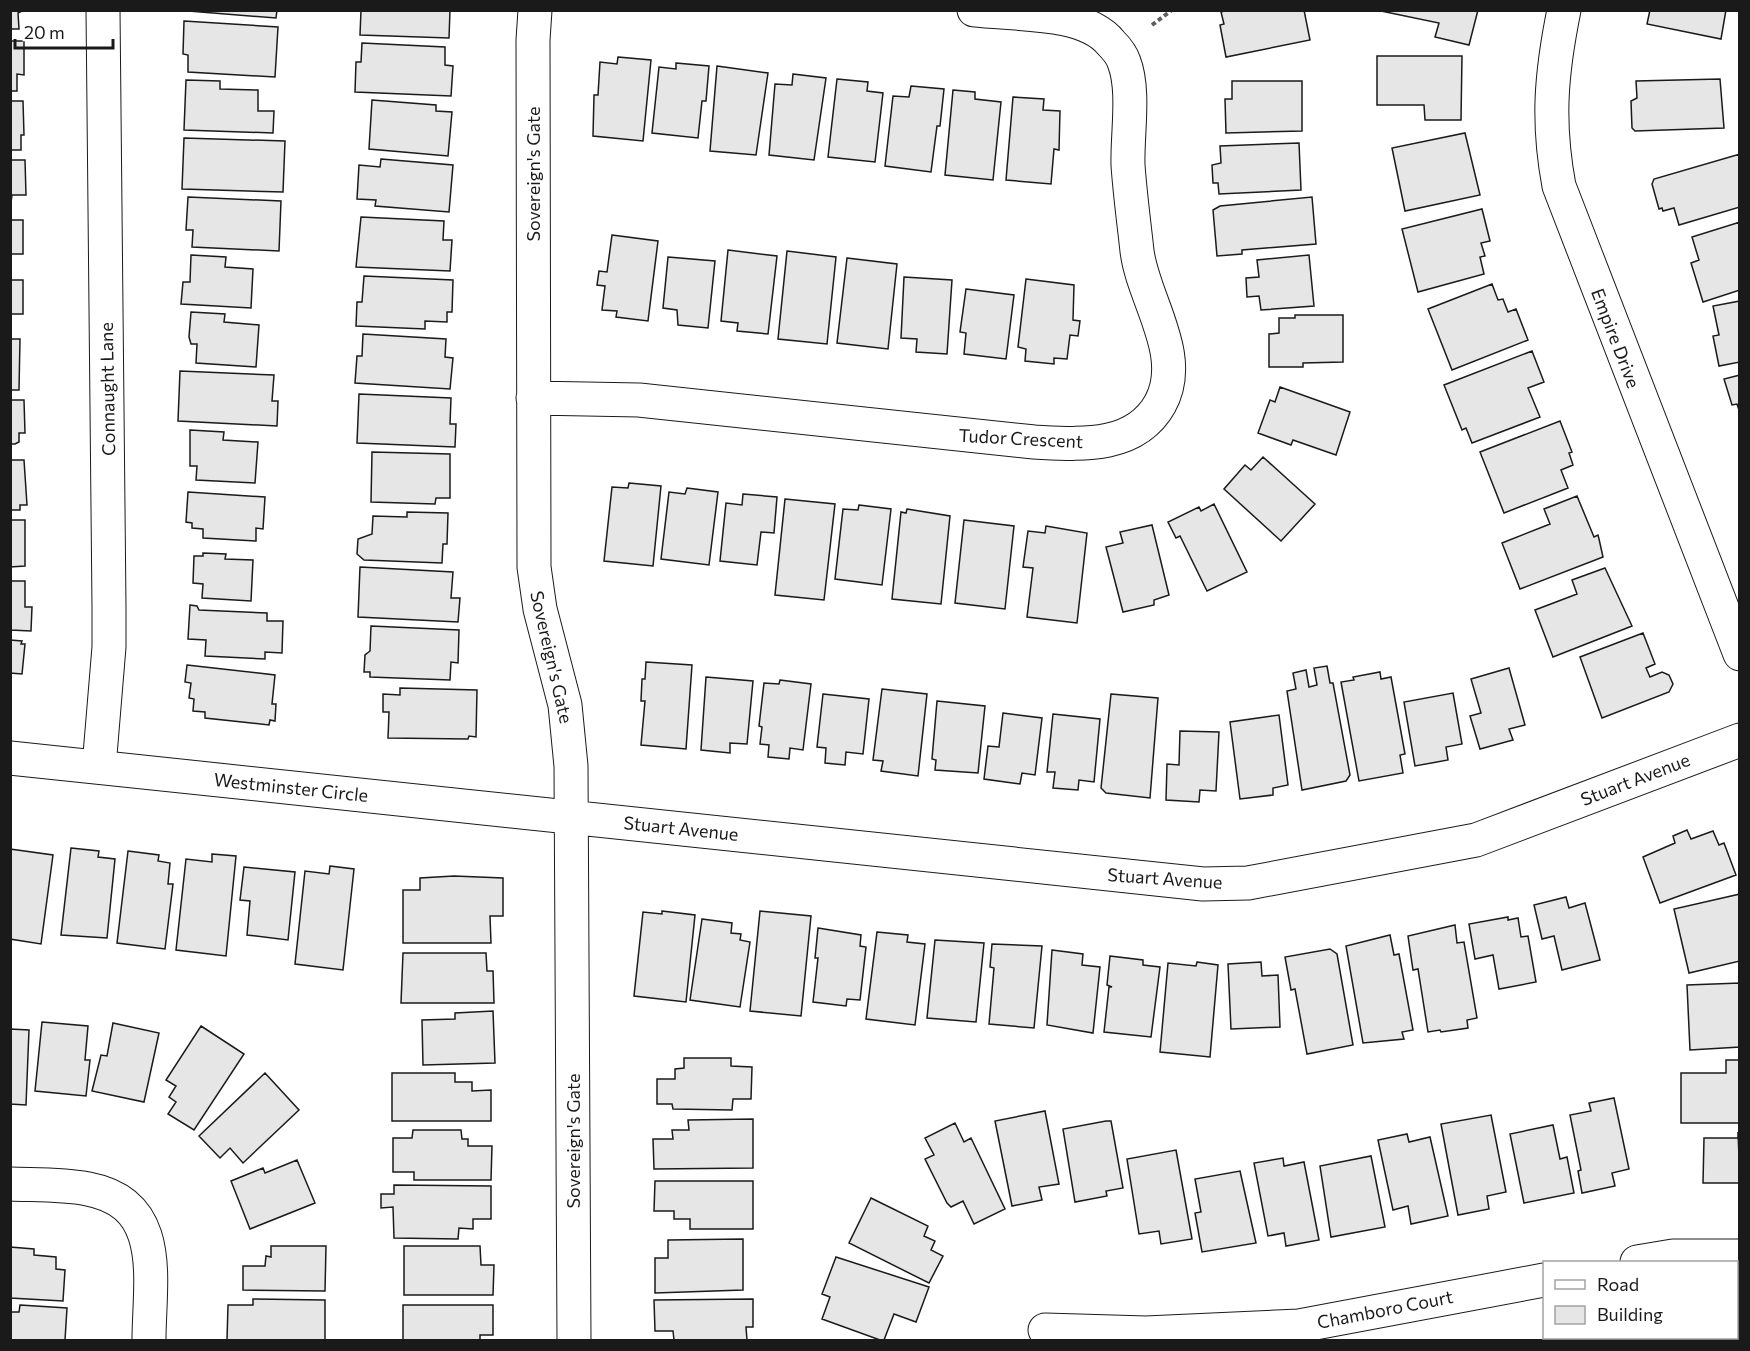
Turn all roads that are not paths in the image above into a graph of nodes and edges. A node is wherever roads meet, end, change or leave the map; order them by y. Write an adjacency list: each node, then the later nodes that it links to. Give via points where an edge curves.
1 (103, 10): 9 (street, Connaught Lane, via 109,647)
2 (536, 10): 5 (street, Sovereign's Gate)
3 (974, 10): 5 (street, Tudor Crescent, via 1083,24 1111,42 1124,61 1128,83 1128,166 1138,255 1168,356 1163,396 1143,425 1120,438 1079,444 639,400)
4 (1564, 10): 6 (street, Empire Drive, via 1550,102 1559,186)
5 (533, 398): 10 (street, Sovereign's Gate, via 535,577 565,705)
6 (1740, 654)
7 (1740, 740): 10 (street, Stuart Avenue, via 1476,840 1248,883 1145,879)
8 (10, 758): 9 (street, Westminster Circle)
9 (99, 767): 10 (street, Westminster Circle)
10 (571, 817): 17 (street, Sovereign's Gate)
11 (10, 1184): 16 (street, via 89,1189 110,1196 136,1214 148,1244)
12 (1740, 1256): 13 (street, via 1673,1256)
13 (1647, 1261)
14 (1543, 1280): 15 (street, Chamboro Court, via 1299,1326 1146,1333)
15 (1045, 1330)
16 (149, 1341)
17 (574, 1341)

